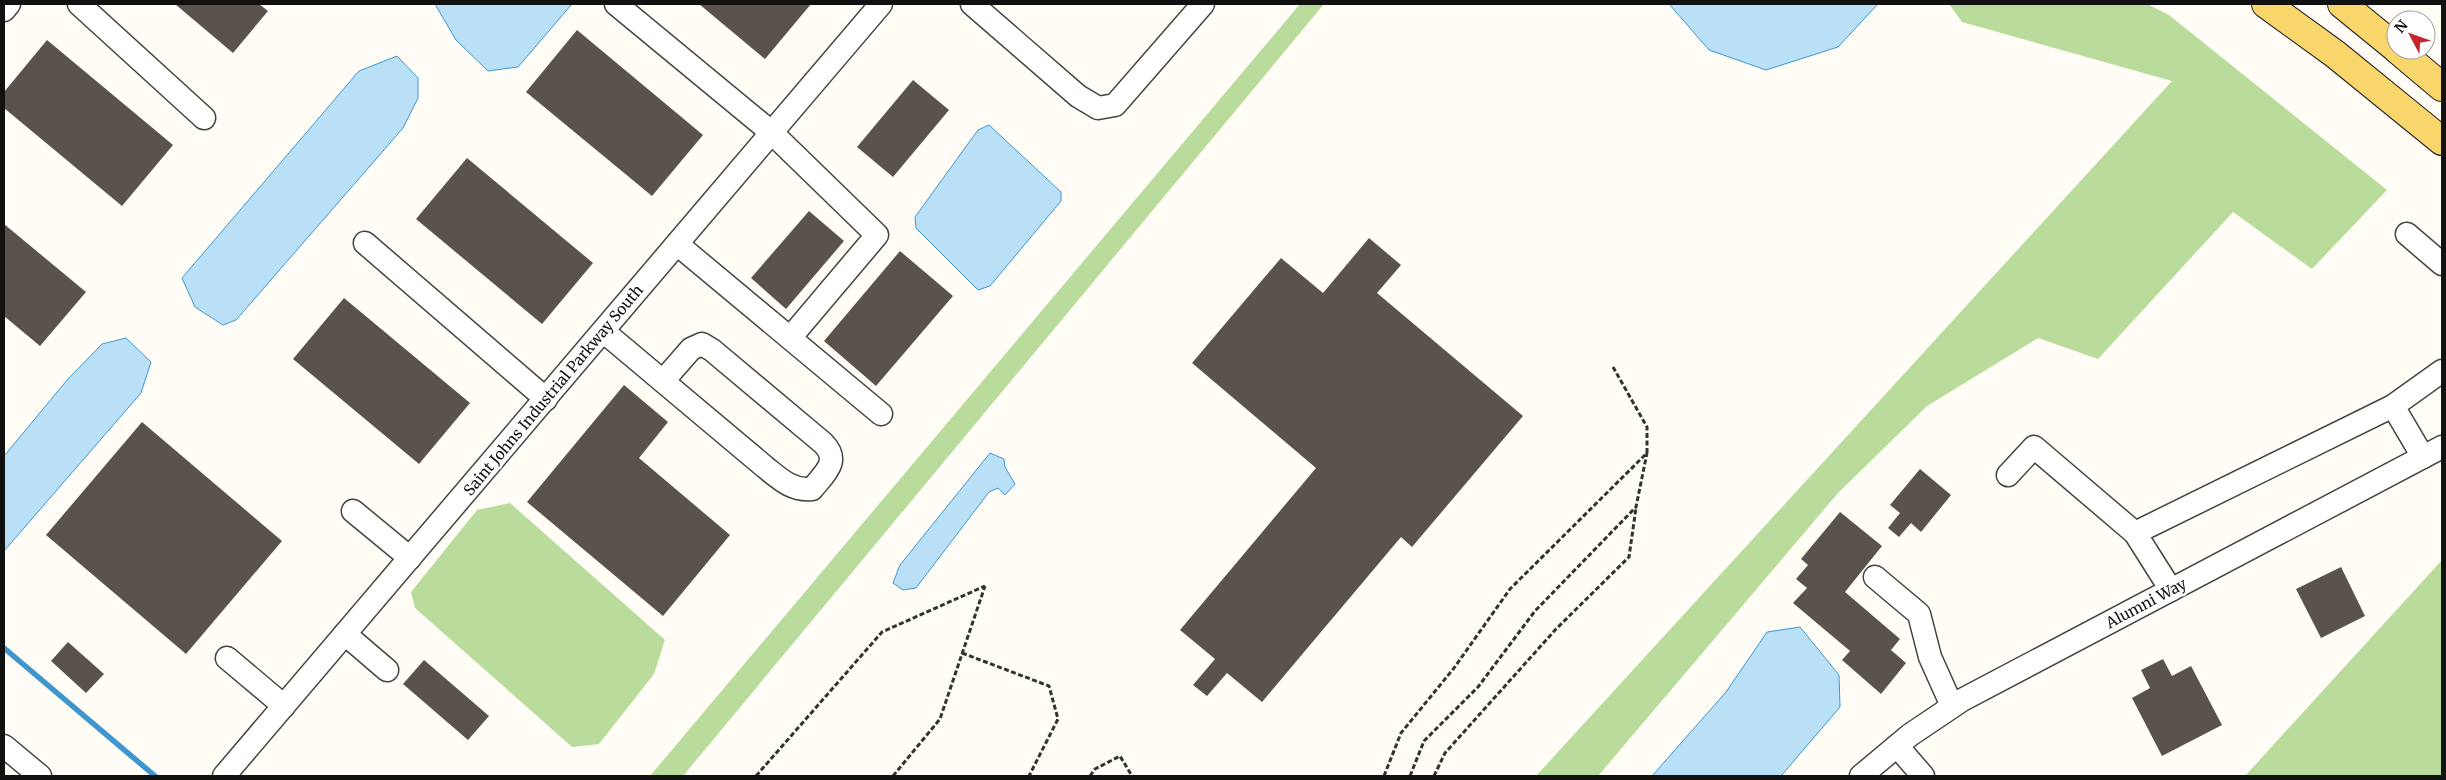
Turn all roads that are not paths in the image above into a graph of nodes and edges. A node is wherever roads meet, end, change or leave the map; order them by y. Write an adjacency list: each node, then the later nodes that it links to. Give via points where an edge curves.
1 (79, 4): 11 (street)
2 (616, 4): 12 (street)
3 (880, 4): 12 (street, Saint Johns Industrial Parkway South)
4 (972, 4): 5 (street, via 1078,96 1098,108 1115,105)
5 (1202, 4)
6 (2266, 4): 13 (main road, via 2335,54)
7 (2342, 4): 8 (main road)
8 (2386, 40)
9 (2410, 60): 10 (main road)
10 (2442, 87)
11 (204, 118)
12 (771, 132): 16 (street, Saint Johns Industrial Parkway South); 19 (street, via 877,234)
13 (2442, 141)
14 (2407, 234): 17 (street)
15 (365, 244): 22 (street)
16 (676, 244): 18 (street, Saint Johns Industrial Parkway South); 19 (street)
17 (2442, 264)
18 (603, 331): 21 (street); 22 (street, Saint Johns Industrial Parkway South)
19 (790, 338): 24 (street)
20 (2442, 371): 23 (street)
21 (663, 381): 21 (street, via 790,486 812,489 829,467 831,450 823,442 702,344 691,349)
22 (546, 399): 29 (street, Saint Johns Industrial Parkway South)
23 (2393, 406): 25 (street); 28 (street)
24 (881, 414)
25 (2433, 452): 31 (street, Alumni Way)
26 (2008, 475): 28 (street, via 2034,447)
27 (353, 511): 29 (street)
28 (2135, 533): 31 (street)
29 (410, 558): 32 (street, Saint Johns Industrial Parkway South)
30 (1875, 577): 36 (street, via 1919,614 1930,657)
31 (2170, 590): 36 (street, Alumni Way)
32 (345, 634): 34 (street); 35 (street, Saint Johns Industrial Parkway South)
33 (227, 658): 35 (street)
34 (387, 670)
35 (284, 706): 40 (street, Saint Johns Industrial Parkway South)
36 (1952, 706): 38 (street, Alumni Way)
37 (4, 746): 39 (street)
38 (1897, 746): 41 (street, Alumni Way); 42 (street)
39 (40, 776)
40 (224, 776)
41 (1861, 776)
42 (1923, 776)

